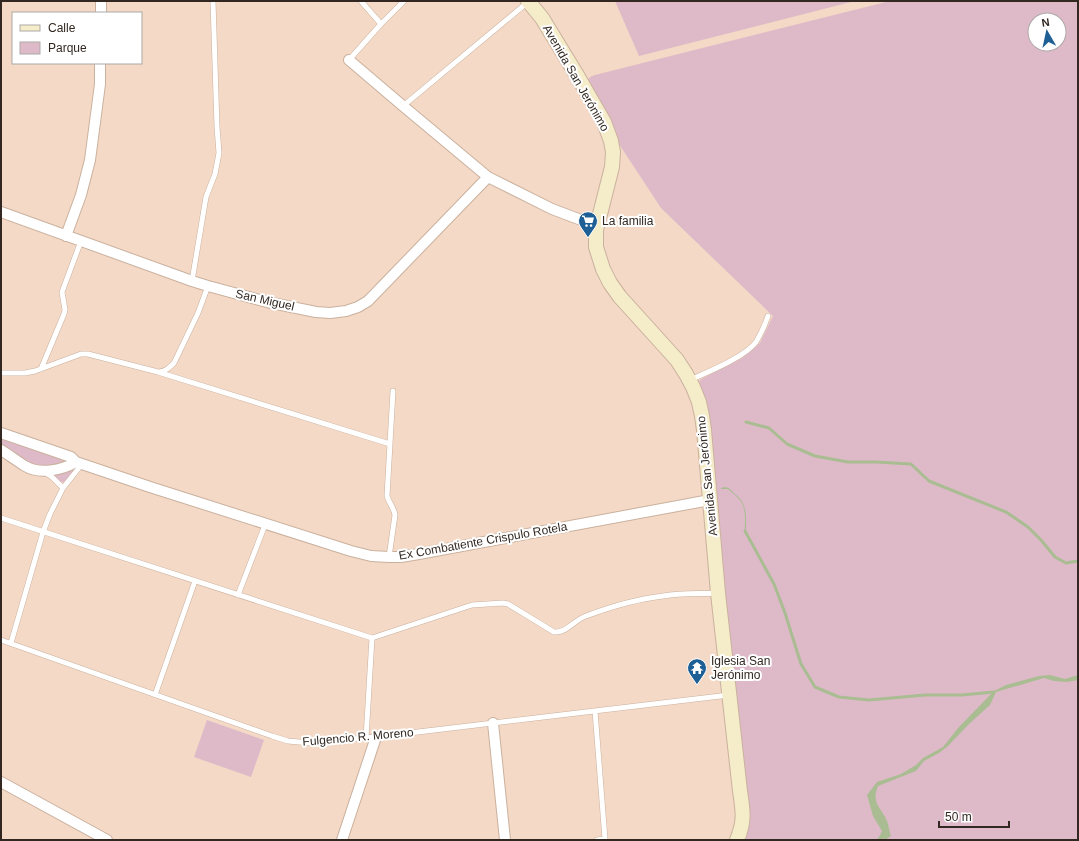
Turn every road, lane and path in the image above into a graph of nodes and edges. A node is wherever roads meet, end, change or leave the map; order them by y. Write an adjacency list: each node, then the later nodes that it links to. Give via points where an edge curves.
1 (101, 1): 6 (street)
2 (213, 1): 16 (lane, via 219,153 215,174 206,197)
3 (361, 1): 7 (lane)
4 (404, 1): 7 (lane)
5 (529, 1): 10 (lane); 13 (street, Avenida San Jerónimo, via 578,77 604,122 611,141 612,167)
6 (101, 12)
7 (381, 24): 8 (lane)
8 (349, 60): 10 (street)
9 (100, 64): 14 (street, via 100,84 90,160)
10 (403, 106): 11 (street)
11 (488, 177): 13 (street, via 552,209); 17 (street, San Miguel, via 368,301 358,307 346,311 316,312)
12 (1, 212): 14 (street, San Miguel)
13 (597, 226): 22 (street, Avenida San Jerónimo, via 596,247 610,283 620,298 677,360)
14 (66, 236): 15 (street, San Miguel)
15 (80, 241): 16 (street, San Miguel); 19 (lane, via 62,292 64,314)
16 (192, 281): 17 (street, San Miguel)
17 (208, 286): 20 (lane, via 174,363 165,371)
18 (768, 316): 22 (lane, via 755,343 739,356)
19 (42, 369): 20 (lane, via 74,356 88,354); 21 (lane, via 25,373)
20 (158, 372): 25 (lane)
21 (1, 373)
22 (690, 381): 30 (street, Avenida San Jerónimo, via 702,416)
23 (393, 391): 25 (lane)
24 (1, 433): 27 (street, Ex Combatiente Crispulo Rotela, via 71,457)
25 (390, 444): 34 (lane, via 387,496 395,515)
26 (1, 450): 28 (street, via 32,469)
27 (79, 463): 28 (street); 29 (lane); 32 (street, Ex Combatiente Crispulo Rotela)
28 (42, 470): 29 (lane)
29 (63, 488): 33 (lane)
30 (710, 500): 34 (street, Ex Combatiente Crispulo Rotela, via 419,554); 36 (street, Avenida San Jerónimo)
31 (1, 518): 33 (lane)
32 (265, 525): 34 (street, Ex Combatiente Crispulo Rotela, via 351,552); 37 (lane)
33 (43, 532): 35 (lane); 40 (lane)
34 (389, 557)
35 (195, 581): 37 (lane); 41 (lane)
36 (718, 593): 38 (lane, via 639,600 583,616 559,632 554,632 503,602 477,604); 42 (street, Avenida San Jerónimo)
37 (238, 595): 38 (lane)
38 (372, 638): 45 (lane)
39 (1, 640): 40 (lane, Fulgencio R. Moreno)
40 (11, 643): 41 (lane, Fulgencio R. Moreno)
41 (156, 695): 45 (lane, Fulgencio R. Moreno, via 288,741 310,743)
42 (730, 695): 43 (lane, Fulgencio R. Moreno); 51 (street, Avenida San Jerónimo, via 743,815)
43 (595, 711): 44 (lane, Fulgencio R. Moreno); 50 (lane, via 605,839)
44 (493, 723): 45 (lane, Fulgencio R. Moreno); 49 (street)
45 (371, 737): 48 (street)
46 (1, 782): 47 (street)
47 (107, 840)
48 (342, 840)
49 (505, 840)
50 (597, 840)
51 (737, 840)

